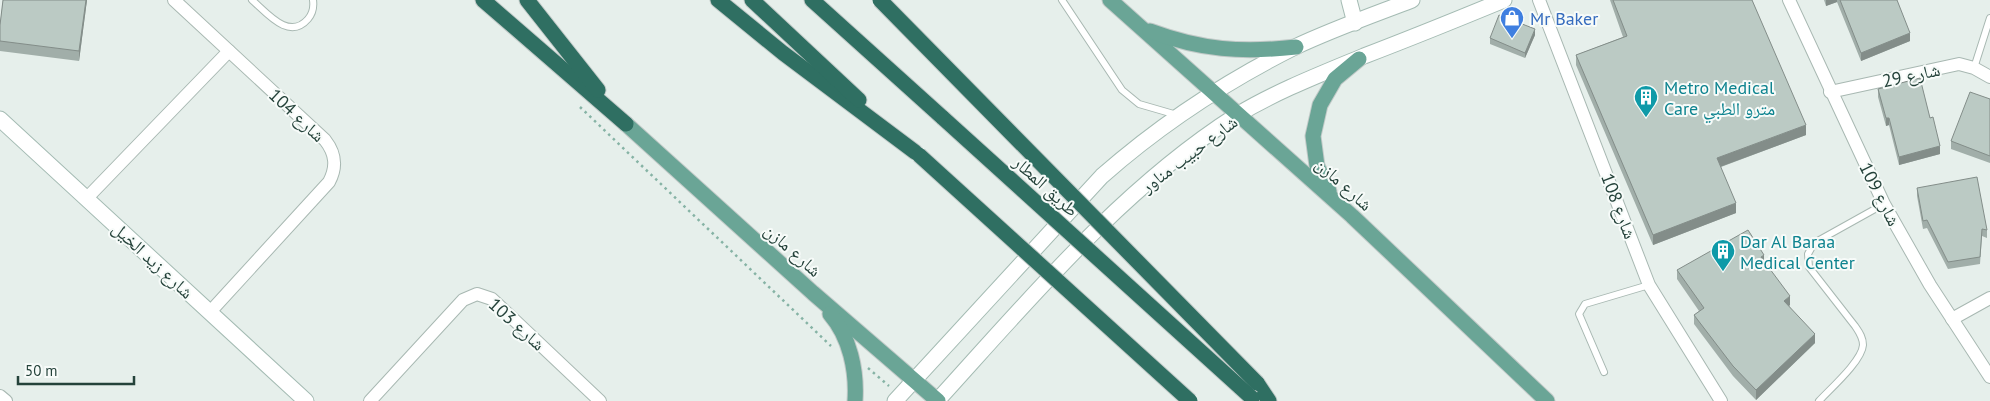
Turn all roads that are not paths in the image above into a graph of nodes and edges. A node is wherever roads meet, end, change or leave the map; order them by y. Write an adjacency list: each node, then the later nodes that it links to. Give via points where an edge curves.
1 (174, 0): 22 (street, شارع 104)
2 (252, 0): 3 (lane, via 286,27 305,23 312,15)
3 (313, 0)
4 (483, 0): 31 (highway)
5 (527, 0): 31 (highway)
6 (718, 0): 32 (highway)
7 (752, 0): 32 (highway)
8 (812, 0): 45 (highway, طريق المطار, bridge)
9 (880, 0): 52 (highway, bridge, via 1257,383)
10 (1062, 0): 29 (lane, via 1122,90 1139,104)
11 (1110, 0): 20 (main road, شارع مازن)
12 (1349, 0): 19 (street)
13 (1412, 0): 17 (street, شارع حبيب مناور)
14 (1504, 0): 23 (street, شارع حبيب مناور)
15 (1539, 0): 36 (street, شارع 108)
16 (1789, 0): 27 (street, شارع 109)
17 (1387, 4): 19 (street, شارع حبيب مناور)
18 (1990, 18): 24 (lane)
19 (1355, 22): 21 (street, شارع حبيب مناور)
20 (1141, 28): 21 (main road, via 1178,42 1217,50); 26 (main road, شارع مازن)
21 (1296, 47): 26 (street, شارع حبيب مناور)
22 (229, 51): 33 (street); 39 (street, شارع 104, via 325,140 333,153 334,168 329,182)
23 (1359, 58): 28 (street, شارع حبيب مناور, via 1308,79); 35 (main road, via 1336,79 1320,105 1313,136 1317,166 1330,194)
24 (1974, 68): 25 (street, شارع 29); 27 (street, شارع 29, via 1959,64)
25 (1990, 77)
26 (1214, 91): 28 (main road, شارع مازن); 29 (street, شارع حبيب مناور)
27 (1830, 92): 34 (street, شارع 109)
28 (1239, 114): 35 (main road, شارع مازن); 50 (street, شارع حبيب مناور, via 1202,139 1121,207 1052,276)
29 (1178, 115): 43 (street, شارع حبيب مناور, via 1102,176)
30 (0, 119): 33 (street, شارع زيد الخيل)
31 (626, 124): 37 (main road, شارع مازن)
32 (917, 153): 51 (highway, bridge)
33 (86, 199): 39 (street, شارع زيد الخيل)
34 (1884, 204): 40 (street, شارع 109); 55 (lane, via 1810,248 1809,267 1861,334 1863,344 1855,361)
35 (1352, 216): 53 (main road, شارع مازن)
36 (1649, 285): 41 (lane, via 1585,304 1580,309 1579,314); 54 (street, شارع 108)
37 (813, 293): 43 (main road, شارع مازن); 49 (main road, via 836,321 851,354)
38 (1990, 298): 40 (street)
39 (210, 312): 46 (street, شارع زيد الخيل)
40 (1952, 318): 42 (street, شارع 109)
41 (1604, 372)
42 (1990, 377)
43 (914, 379): 44 (street, شارع حبيب مناور); 50 (main road, شارع مازن)
44 (892, 394)
45 (1253, 400)
46 (306, 401)
47 (370, 401): 48 (street, شارع 103, via 463,300 477,294 492,299)
48 (600, 401)
49 (855, 401)
50 (937, 401)
51 (1190, 401)
52 (1269, 401)
53 (1548, 401)
54 (1721, 401)
55 (1819, 401)

